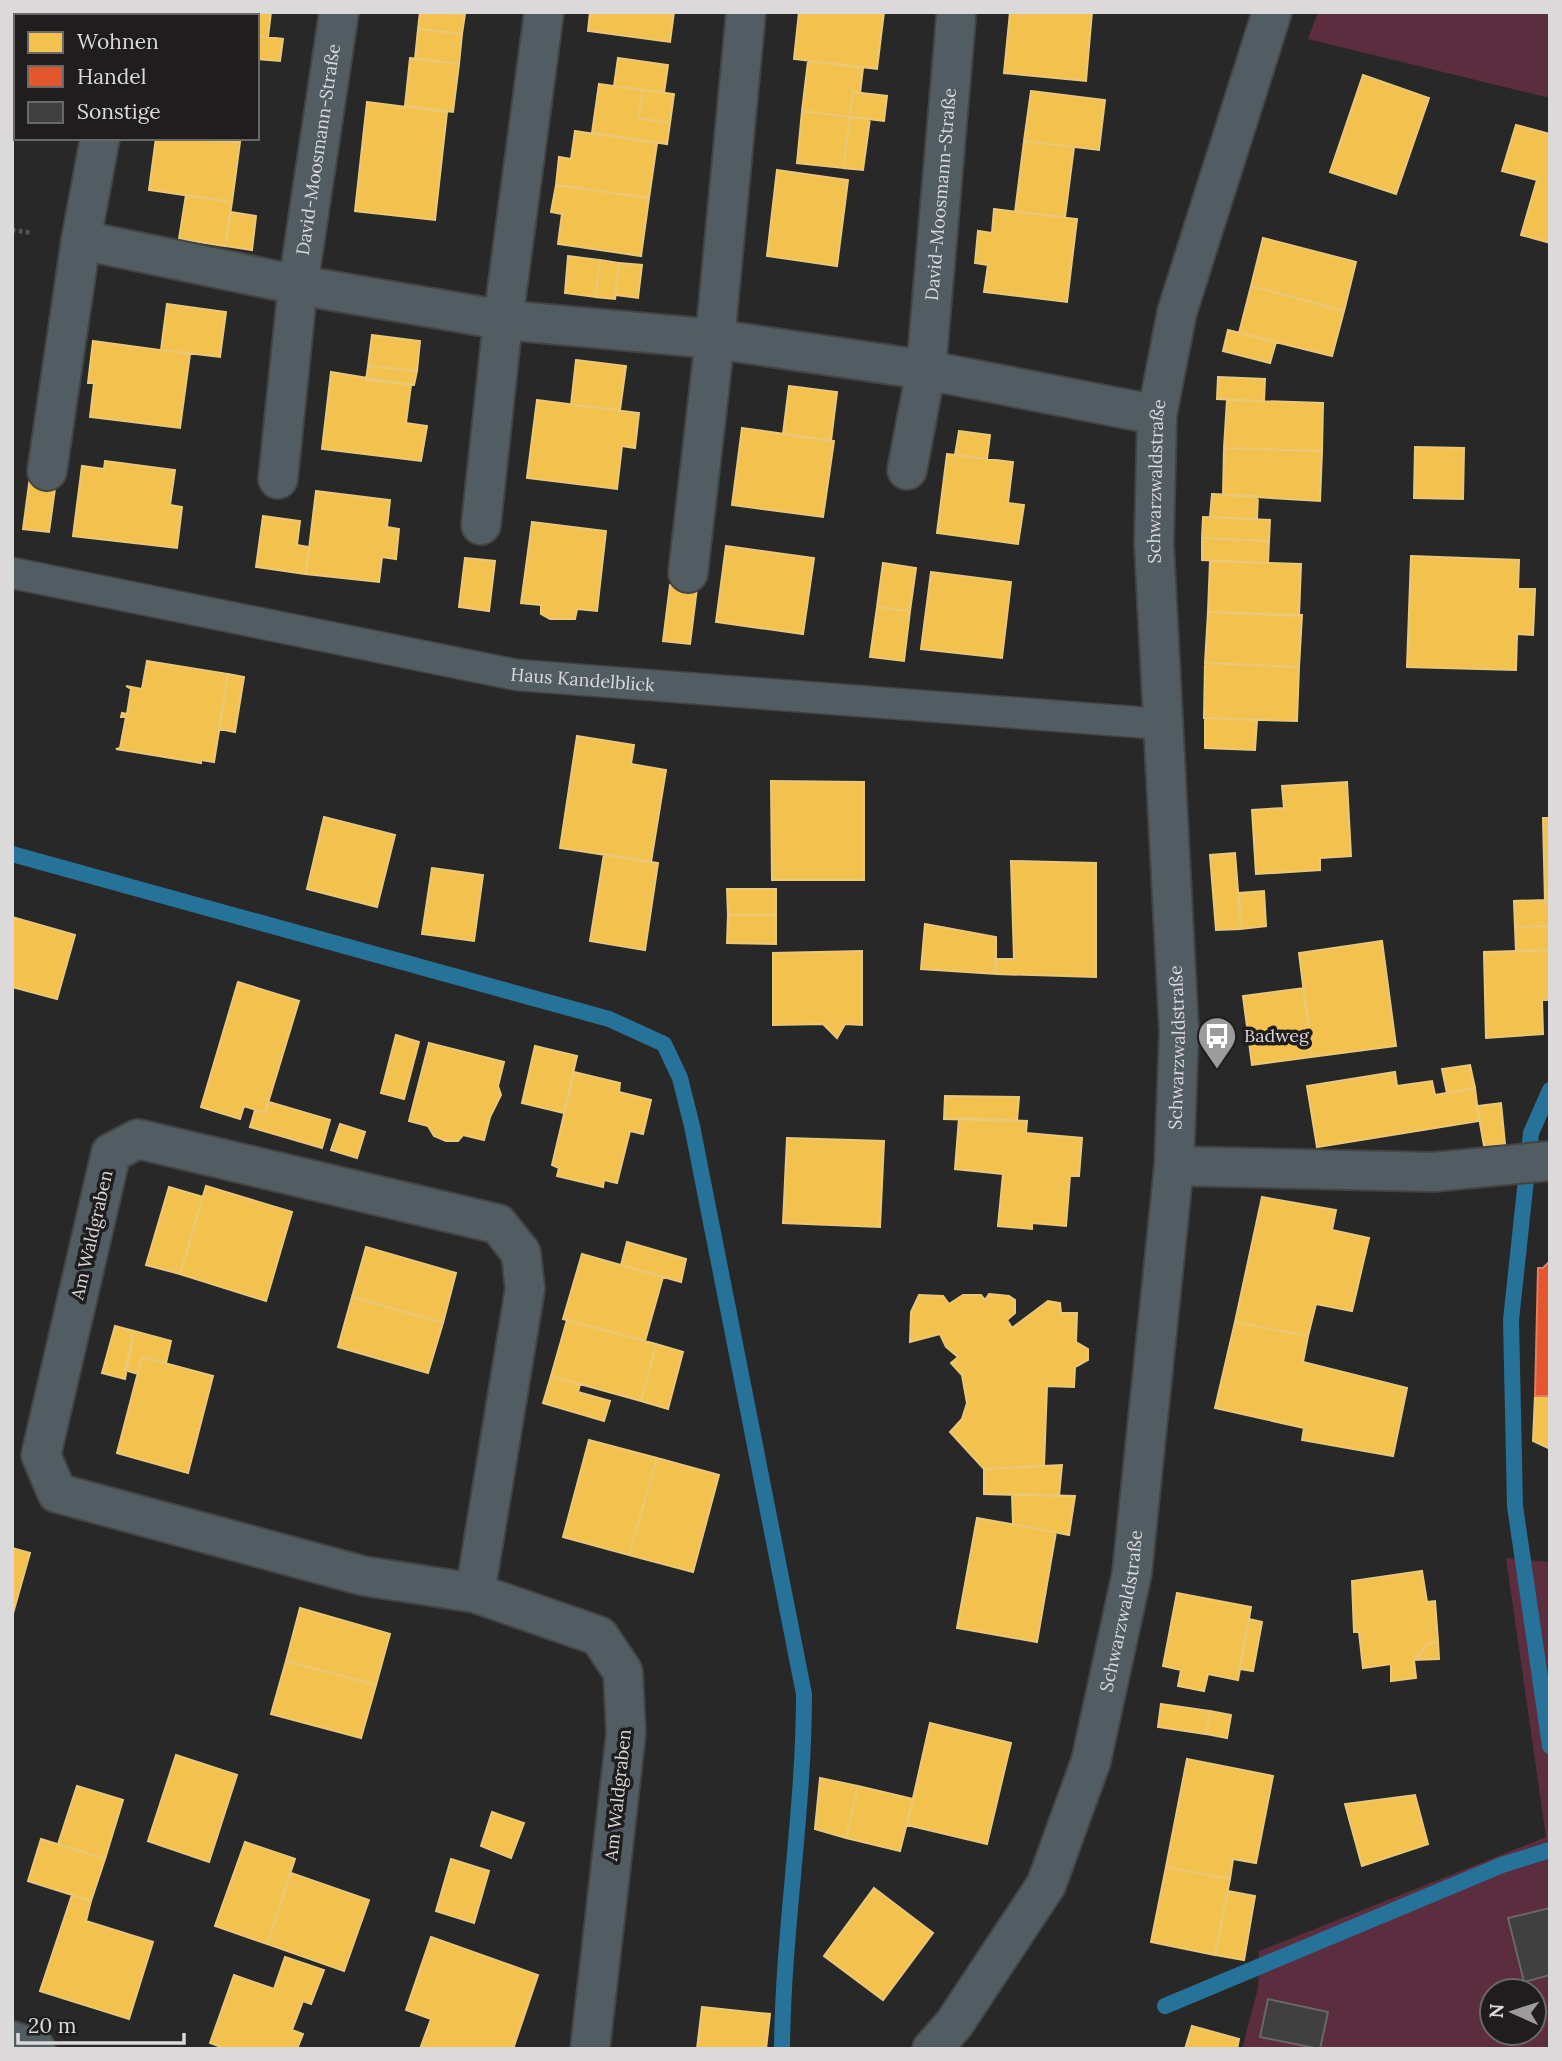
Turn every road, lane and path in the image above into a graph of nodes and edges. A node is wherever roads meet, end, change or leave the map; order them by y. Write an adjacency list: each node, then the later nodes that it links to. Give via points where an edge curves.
1 (340, 12): 8 (street, David-Moosmann-Straße)
2 (544, 12): 9 (street)
3 (746, 12): 10 (street)
4 (1272, 12): 12 (street, Schwarzwaldstraße, via 1177,312)
5 (956, 18): 11 (street, David-Moosmann-Straße)
6 (100, 140): 7 (street)
7 (81, 240): 8 (street); 14 (street)
8 (298, 285): 9 (street); 15 (street, David-Moosmann-Straße)
9 (503, 320): 10 (street); 16 (street)
10 (715, 339): 11 (street); 18 (street)
11 (926, 370): 12 (street); 13 (street, David-Moosmann-Straße)
12 (1157, 415): 19 (street, Schwarzwaldstraße, via 1154,544)
13 (907, 470)
14 (47, 471)
15 (278, 479)
16 (481, 525)
17 (12, 573): 19 (lane, Haus Kandelblick, via 517,675)
18 (688, 573)
19 (1162, 724): 21 (street, Schwarzwaldstraße, via 1179,1032)
20 (1535, 1162): 21 (street, via 1433,1172)
21 (1174, 1166): 26 (street, Schwarzwaldstraße, via 1132,1573 1091,1762 1045,1885 954,2024)
22 (475, 1593): 22 (street, Am Waldgraben, via 364,1576 57,1493 41,1455 111,1153 138,1139 498,1224 521,1253 525,1289); 25 (street, Am Waldgraben, via 598,1636 623,1672 626,1733)
23 (12, 2041): 24 (street)
24 (36, 2049)
25 (590, 2049)
26 (932, 2049)

